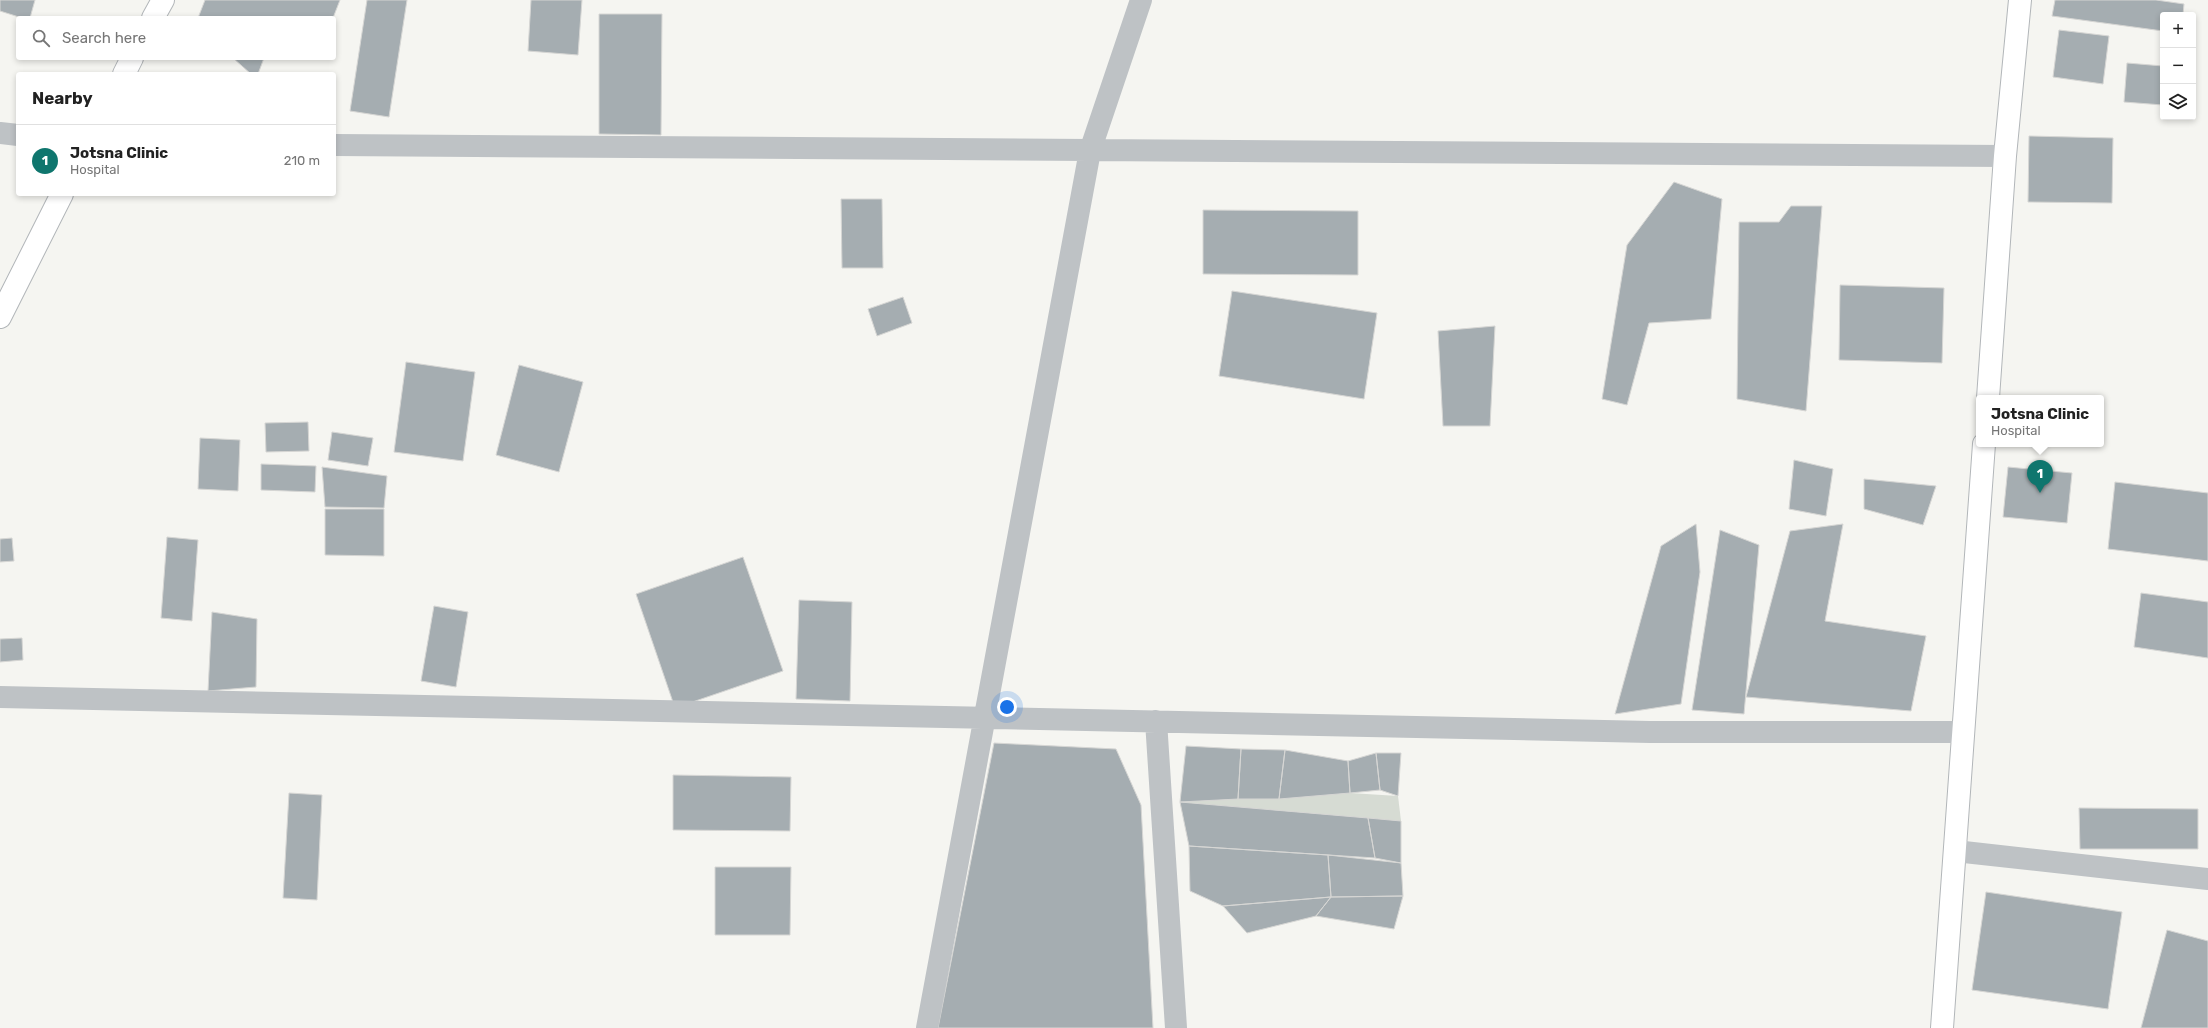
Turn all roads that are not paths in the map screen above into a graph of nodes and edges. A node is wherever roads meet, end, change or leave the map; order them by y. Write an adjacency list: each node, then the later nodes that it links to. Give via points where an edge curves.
1 (163, 0): 4 (main road)
2 (1141, 0): 10 (street)
3 (2020, 0): 11 (main road)
4 (154, 16)
5 (131, 60): 6 (main road)
6 (125, 72)
7 (0, 133): 8 (street)
8 (16, 135)
9 (336, 145): 10 (street)
10 (1090, 151): 11 (street); 17 (street)
11 (2005, 156): 14 (main road)
12 (61, 196): 13 (main road)
13 (0, 317)
14 (1988, 395)
15 (1984, 447): 19 (main road)
16 (0, 697): 17 (street)
17 (985, 718): 18 (street); 22 (street)
18 (1156, 721): 19 (street, via 1650,732); 23 (street)
19 (1963, 732): 20 (main road)
20 (1955, 851): 21 (street); 24 (main road)
21 (2208, 879)
22 (927, 1028)
23 (1176, 1028)
24 (1942, 1028)

